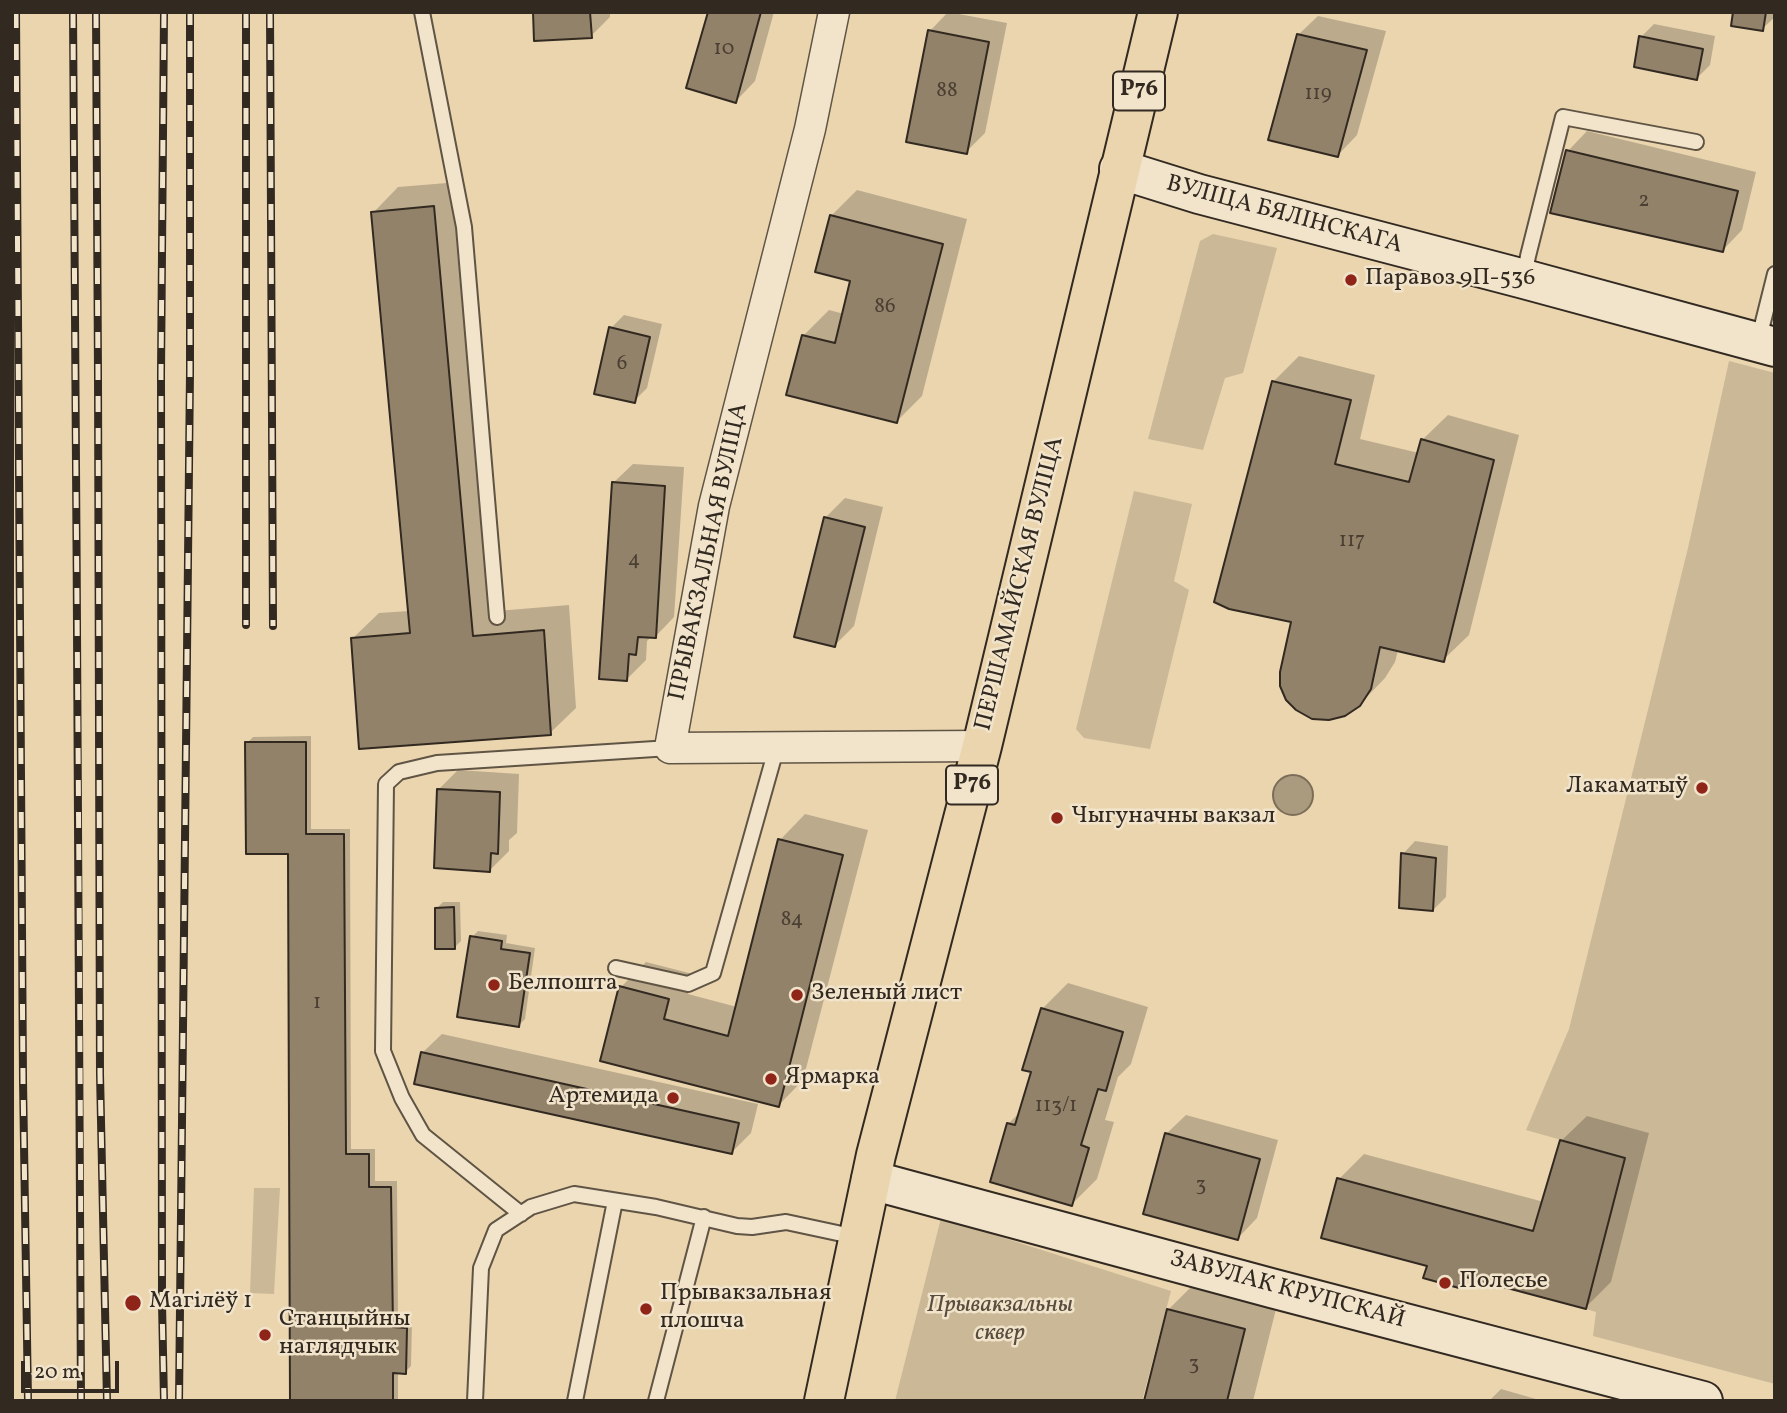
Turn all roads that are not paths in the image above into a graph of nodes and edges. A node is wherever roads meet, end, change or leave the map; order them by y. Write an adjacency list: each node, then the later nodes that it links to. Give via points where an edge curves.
1 (422, 12): 9 (lane, via 464,227)
2 (834, 12): 12 (street, ПРЫВАКЗАЛЬНАЯ ВУЛІЦА, via 810,129 715,506)
3 (1158, 12): 5 (main road, ПЕРШАМАЙСКАЯ ВУЛІЦА / Р76)
4 (1696, 142): 7 (lane, via 1563,117)
5 (1119, 169): 7 (main road, ВУЛІЦА БЯЛІНСКАГА); 11 (main road, ПЕРШАМАЙСКАЯ ВУЛІЦА / Р76)
6 (1775, 274): 8 (lane)
7 (1524, 279): 8 (main road, ВУЛІЦА БЯЛІНСКАГА)
8 (1766, 345)
9 (497, 617)
10 (777, 746): 11 (street); 12 (street); 13 (lane, via 713,973 688,985)
11 (982, 746): 14 (main road, ПЕРШАМАЙСКАЯ ВУЛІЦА / Р76)
12 (670, 748): 16 (lane, via 437,763 398,772 386,784 383,1051 423,1135)
13 (616, 968)
14 (871, 1180): 18 (main road, ПЕРШАМАЙСКАЯ ВУЛІЦА / Р76); 23 (main road, ЗАВУЛАК КРУПСКАЙ)
15 (615, 1201): 16 (lane, via 574,1194); 17 (lane); 20 (lane)
16 (521, 1214): 19 (lane, via 496,1230 481,1268)
17 (704, 1217): 18 (lane, via 752,1227 786,1222); 21 (lane)
18 (858, 1237): 22 (main road, ПЕРШАМАЙСКАЯ ВУЛІЦА / Р76)
19 (475, 1401)
20 (575, 1401)
21 (656, 1401)
22 (824, 1401)
23 (1703, 1401)

